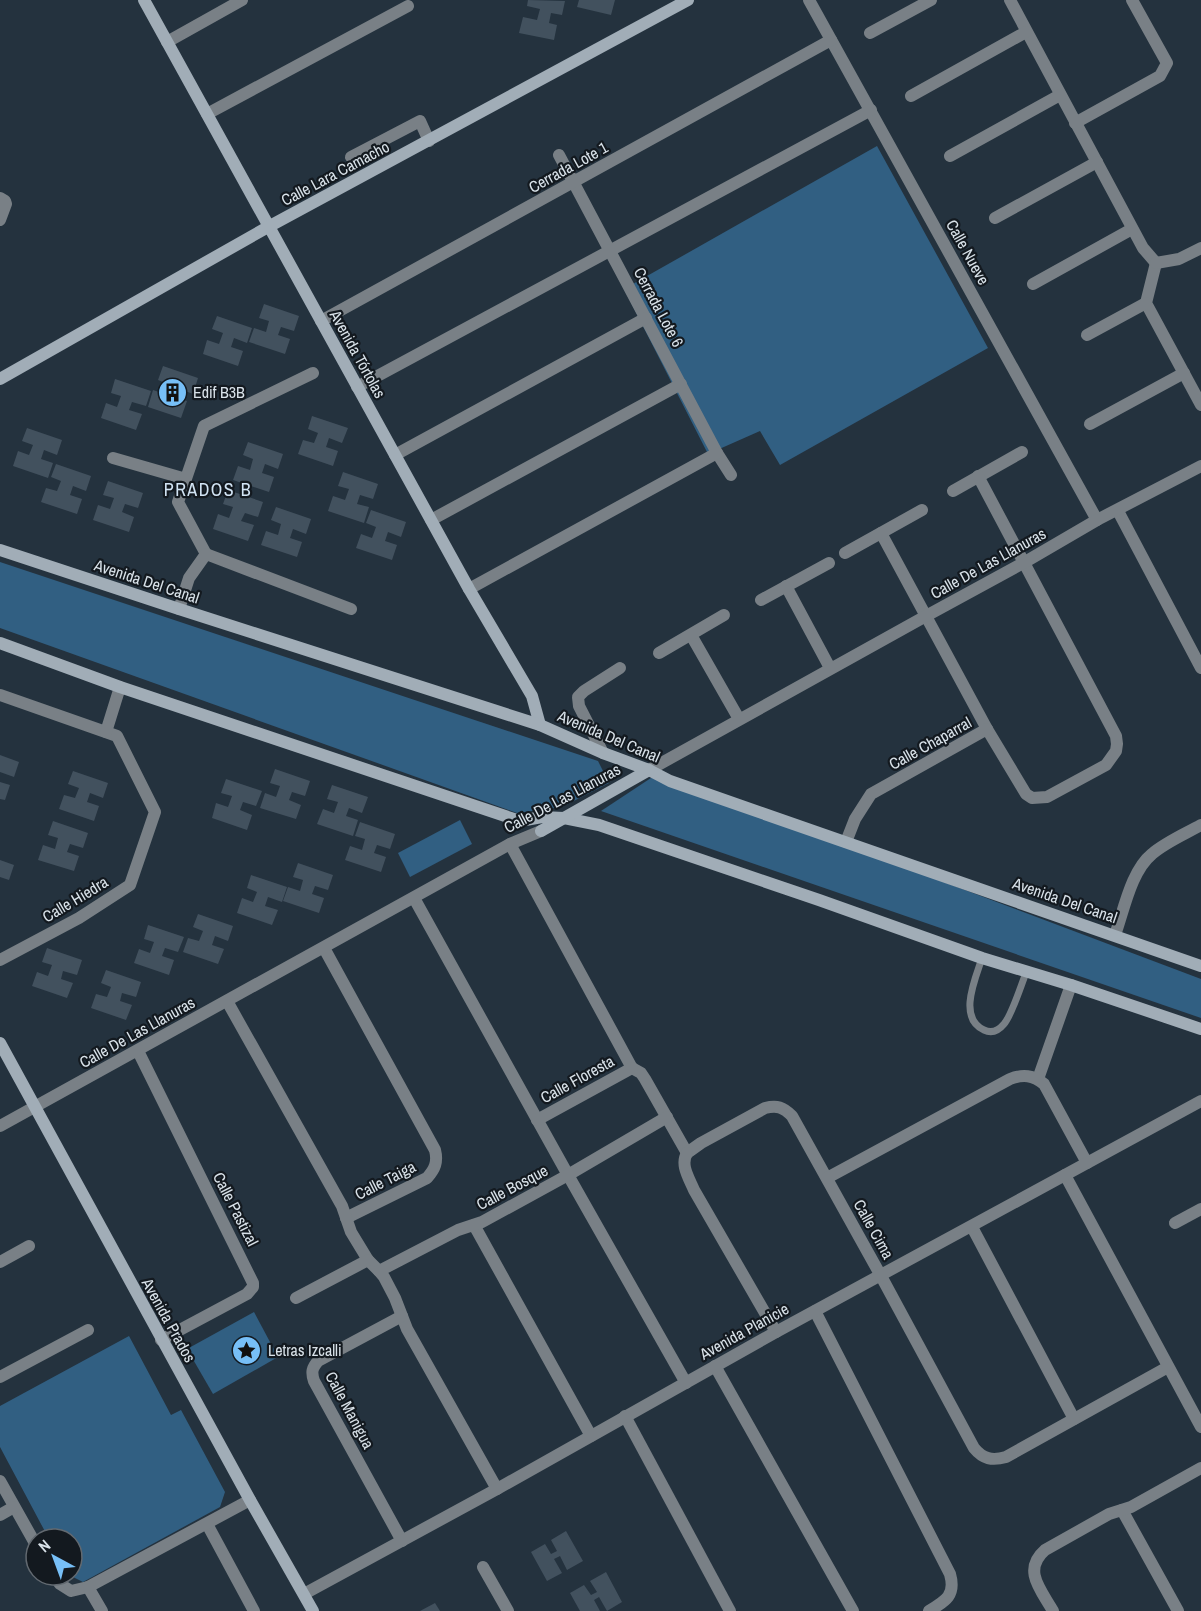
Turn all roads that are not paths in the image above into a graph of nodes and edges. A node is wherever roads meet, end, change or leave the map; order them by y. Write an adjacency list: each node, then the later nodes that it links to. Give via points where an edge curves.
1 (144, 0): 12 (main road, Avenida Tórtolas)
2 (242, 0): 12 (street)
3 (688, 0): 18 (main road, Calle Lara Camacho)
4 (809, 0): 11 (street, Calle Nueve)
5 (931, 0): 10 (street)
6 (1010, 0): 9 (street)
7 (1131, 0): 17 (street, via 1167,63 1160,76)
8 (408, 6): 16 (street)
9 (1026, 32): 13 (street); 14 (street)
10 (870, 33)
11 (831, 40): 15 (street, Calle Nueve); 23 (street, Cerrada Lote 1)
12 (167, 42): 16 (main road, Avenida Tórtolas)
13 (1060, 95): 17 (street); 20 (street)
14 (911, 96)
15 (871, 110): 30 (street); 56 (street, Calle Nueve)
16 (207, 114): 27 (main road, Avenida Tórtolas)
17 (1075, 123): 22 (street)
18 (429, 141): 21 (street, via 420,121); 27 (main road, Calle Lara Camacho)
19 (559, 154): 23 (street, Cerrada Lote 6)
20 (950, 156)
21 (351, 157)
22 (1097, 162): 25 (street); 28 (street)
23 (574, 183): 30 (street, Cerrada Lote 6); 35 (street, Cerrada Lote 1)
24 (0, 198): 26 (street, via 6,204)
25 (995, 218)
26 (0, 220)
27 (268, 227): 35 (main road, Avenida Tórtolas); 39 (main road, Calle Lara Camacho)
28 (1132, 229): 31 (street); 32 (street)
29 (1201, 248): 31 (street, via 1179,259)
30 (610, 251): 34 (street, Cerrada Lote 6); 41 (street)
31 (1156, 263): 33 (street)
32 (1034, 284)
33 (1146, 303): 36 (street); 38 (street)
34 (646, 318): 40 (street, Cerrada Lote 6); 46 (street)
35 (321, 321): 41 (main road, Avenida Tórtolas)
36 (1087, 335)
37 (313, 372): 51 (street, via 204,426)
38 (1184, 373): 42 (street); 43 (street)
39 (0, 378)
40 (681, 384): 45 (street, Cerrada Lote 6); 55 (street)
41 (357, 387): 46 (main road, Avenida Tórtolas)
42 (1201, 405)
43 (1090, 424)
44 (1022, 452): 50 (street)
45 (717, 453): 49 (street, Cerrada Lote 6); 64 (street)
46 (395, 455): 55 (main road, Avenida Tórtolas)
47 (113, 458): 51 (street)
48 (1201, 466): 54 (street, Calle De Las Llanuras)
49 (731, 475)
50 (978, 476): 52 (street); 62 (street)
51 (186, 479): 60 (street, via 178,502)
52 (953, 491)
53 (922, 510): 57 (street)
54 (1118, 511): 56 (street, Calle De Las Llanuras); 75 (street)
55 (431, 520): 64 (main road, Avenida Tórtolas)
56 (1097, 520): 62 (street, Calle De Las Llanuras)
57 (880, 533): 59 (street); 69 (street)
58 (0, 549): 66 (main road, Avenida Del Canal)
59 (845, 553)
60 (207, 554): 66 (street, via 189,578); 67 (street)
61 (829, 562): 63 (street)
62 (1024, 562): 69 (street, Calle De Las Llanuras); 80 (street, Calle Chaparral, via 1116,736 1116,751 1106,765 1047,797 1032,798)
63 (786, 586): 65 (street); 74 (street)
64 (469, 589): 79 (main road, Avenida Tórtolas, via 532,696)
65 (761, 600)
66 (179, 609): 79 (main road, Avenida Del Canal)
67 (351, 609)
68 (724, 615): 70 (street)
69 (926, 616): 74 (street, Calle De Las Llanuras); 80 (street)
70 (691, 635): 72 (street); 78 (street)
71 (0, 643): 76 (main road)
72 (659, 653)
73 (620, 668): 82 (street, via 578,698)
74 (830, 668): 78 (street, Calle De Las Llanuras)
75 (1201, 668)
76 (120, 687): 81 (street); 84 (main road, via 520,821)
77 (0, 695): 81 (street)
78 (739, 719): 83 (street, Calle De Las Llanuras)
79 (540, 725): 82 (main road, Avenida Del Canal)
80 (987, 729): 87 (street, Calle Chaparral, via 871,795)
81 (106, 732): 93 (street, Calle Hiedra, via 117,736 155,812 130,885 79,918)
82 (603, 753): 83 (main road, Avenida Del Canal)
83 (649, 770): 84 (main road, Calle De Las Llanuras); 87 (main road, Avenida Del Canal, via 670,781)
84 (564, 818): 86 (main road, Calle De Las Llanuras); 92 (main road, via 599,825)
85 (1201, 825): 90 (street, via 1144,862)
86 (542, 831): 88 (street, Calle De Las Llanuras)
87 (846, 842): 90 (main road, Avenida Del Canal)
88 (510, 844): 89 (street, Calle De Las Llanuras); 101 (street, Calle Floresta)
89 (414, 898): 91 (street, Calle De Las Llanuras); 106 (street, Calle Floresta)
90 (1115, 935): 94 (main road, Avenida Del Canal)
91 (324, 948): 97 (street, Calle De Las Llanuras); 114 (street, Calle Taiga, via 437,1158 427,1178)
92 (982, 958): 95 (main road); 95 (lane, via 970,1007 975,1022 987,1032 994,1032 1006,1022)
93 (0, 960)
94 (1201, 966)
95 (1026, 972): 96 (main road)
96 (1071, 985): 98 (main road); 102 (street)
97 (227, 1001): 100 (street, Calle De Las Llanuras); 114 (street, Calle Taiga)
98 (1201, 1029)
99 (0, 1043): 104 (main road, Avenida Prados)
100 (138, 1051): 104 (street, Calle De Las Llanuras); 128 (street, Calle Pastizal, via 253,1283 247,1294)
101 (632, 1068): 105 (street, via 641,1073); 106 (street, Calle Floresta)
102 (1038, 1079): 109 (street); 112 (street, via 1023,1075 1010,1079)
103 (1201, 1101): 109 (street, Avenida Planicie)
104 (35, 1108): 107 (street, Calle De Las Llanuras); 128 (main road, Avenida Prados)
105 (667, 1117): 108 (street); 110 (street)
106 (537, 1120): 110 (street)
107 (0, 1126)
108 (687, 1153): 112 (street, Calle Cima, via 765,1108 780,1106 792,1116); 127 (street, via 684,1163 694,1190)
109 (1087, 1163): 111 (street, Avenida Planicie)
110 (568, 1175): 116 (street, Calle Bosque); 132 (street, Calle Bosque)
111 (1065, 1175): 117 (street, Avenida Planicie); 130 (street)
112 (827, 1178): 122 (street, Calle Cima)
113 (1201, 1209): 115 (street)
114 (346, 1218): 119 (street)
115 (1175, 1223)
116 (474, 1225): 121 (street); 136 (street, Calle Bosque)
117 (972, 1227): 122 (street, Avenida Planicie); 134 (street)
118 (29, 1246): 120 (street)
119 (368, 1260): 121 (street); 123 (street)
120 (0, 1262)
121 (379, 1271): 125 (street)
122 (881, 1276): 124 (street, Avenida Planicie); 134 (street, Calle Cima, via 980,1455 997,1460 1006,1457)
123 (296, 1298)
124 (815, 1311): 127 (street, Avenida Planicie); 157 (street, via 950,1574 951,1591 947,1599)
125 (402, 1316): 139 (street); 146 (street, Calle Manigua, via 318,1361 312,1375)
126 (88, 1330): 131 (street)
127 (776, 1332): 129 (street, Avenida Planicie)
128 (161, 1340): 140 (main road, Avenida Prados)
129 (715, 1366): 132 (street, Avenida Planicie); 156 (street)
130 (1168, 1367): 134 (street); 135 (street)
131 (0, 1377)
132 (686, 1383): 133 (street, Avenida Planicie)
133 (624, 1416): 136 (street, Avenida Planicie); 155 (street)
134 (1074, 1419)
135 (1201, 1427)
136 (591, 1436): 139 (street, Avenida Planicie)
137 (1201, 1468): 142 (street)
138 (0, 1480): 141 (street)
139 (497, 1489): 146 (street, Avenida Planicie)
140 (250, 1500): 144 (street); 150 (main road, Avenida Prados)
141 (14, 1507): 143 (street); 145 (street)
142 (1122, 1510): 158 (street, via 1108,1514 1038,1556 1033,1573); 159 (street)
143 (0, 1515)
144 (207, 1524): 149 (street); 152 (street)
145 (26, 1527)
146 (402, 1542): 150 (street, Avenida Planicie)
147 (483, 1567): 154 (street)
148 (64, 1587): 149 (street, via 71,1591)
149 (88, 1587): 151 (street)
150 (304, 1594): 153 (main road, Avenida Prados)
151 (102, 1611)
152 (254, 1611)
153 (313, 1611)
154 (508, 1611)
155 (730, 1611)
156 (853, 1611)
157 (929, 1611)
158 (1053, 1611)
159 (1178, 1611)

